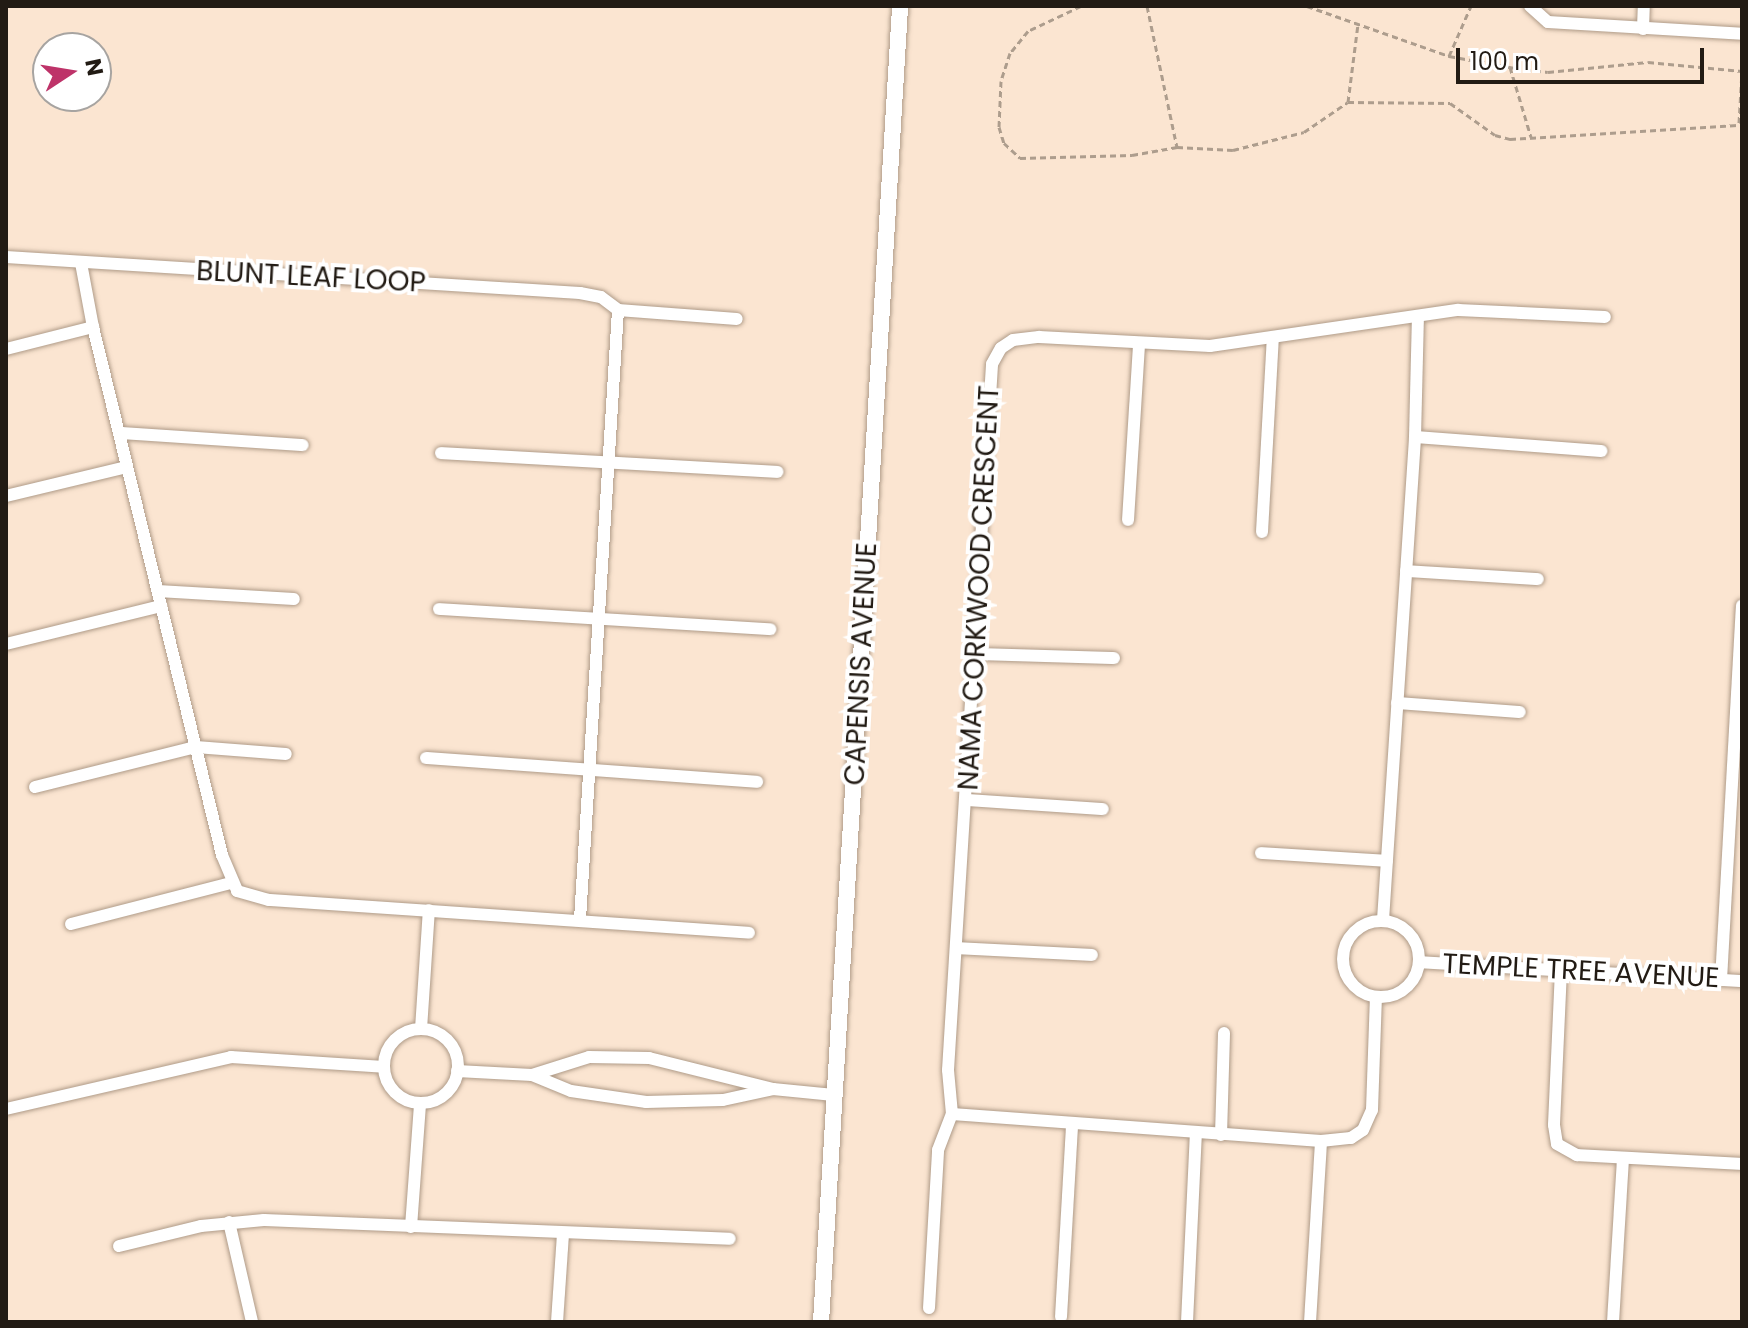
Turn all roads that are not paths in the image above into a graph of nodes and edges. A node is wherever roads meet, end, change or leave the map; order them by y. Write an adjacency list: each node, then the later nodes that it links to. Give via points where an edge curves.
1 (900, 6): 71 (street, CAPENSIS AVENUE)
2 (1530, 6): 4 (street, via 1548,22)
3 (1644, 6): 4 (street)
4 (1643, 29): 5 (street)
5 (1742, 34)
6 (6, 257): 7 (street, BLUNT LEAF LOOP)
7 (81, 263): 8 (street, BLUNT LEAF LOOP, via 580,293 601,297); 12 (street)
8 (618, 310): 11 (street); 21 (street)
9 (1418, 317): 10 (street, NAMA CORKWOOD CRESCENT, via 1458,310); 13 (street, NAMA CORKWOOD CRESCENT); 17 (street)
10 (1605, 317)
11 (737, 319)
12 (93, 327): 15 (street); 16 (street)
13 (1273, 337): 14 (street, NAMA CORKWOOD CRESCENT, via 1195,347); 26 (street)
14 (1139, 344): 25 (street); 37 (street, NAMA CORKWOOD CRESCENT, via 1022,338 996,355)
15 (6, 349)
16 (120, 433): 18 (street); 22 (street)
17 (1415, 437): 19 (street); 27 (street)
18 (303, 445)
19 (1601, 451)
20 (441, 453): 21 (street)
21 (609, 461): 23 (street); 34 (street)
22 (127, 467): 24 (street); 29 (street)
23 (777, 472)
24 (6, 496)
25 (1128, 520)
26 (1262, 532)
27 (1406, 571): 28 (street); 39 (street)
28 (1538, 579)
29 (158, 591): 30 (street); 31 (street)
30 (294, 599)
31 (161, 606): 36 (street); 41 (street)
32 (1742, 606): 49 (street)
33 (439, 609): 34 (street)
34 (601, 618): 35 (street); 44 (street)
35 (770, 629)
36 (6, 644)
37 (976, 654): 38 (street); 47 (street, NAMA CORKWOOD CRESCENT)
38 (1114, 658)
39 (1397, 703): 40 (street); 51 (street)
40 (1520, 712)
41 (196, 747): 42 (street); 46 (street); 52 (street)
42 (286, 754)
43 (426, 758): 44 (street)
44 (593, 770): 45 (street); 54 (street)
45 (757, 782)
46 (35, 787)
47 (966, 800): 48 (street); 58 (street, NAMA CORKWOOD CRESCENT)
48 (1103, 809)
49 (1736, 820): 62 (street)
50 (1261, 853): 51 (street)
51 (1387, 861): 55 (street)
52 (231, 883): 53 (street, via 255,898); 56 (street)
53 (429, 910): 54 (street); 65 (street)
54 (580, 919): 57 (street)
55 (1383, 920): 60 (street, via 1413,938); 64 (street, via 1358,928 1344,949 1346,974 1364,993)
56 (71, 924)
57 (749, 933)
58 (956, 948): 59 (street); 74 (street, NAMA CORKWOOD CRESCENT, via 948,1070)
59 (1092, 955)
60 (1419, 962): 61 (street, TEMPLE TREE AVENUE); 64 (street, via 1410,984)
61 (1561, 970): 62 (street, TEMPLE TREE AVENUE); 79 (street, via 1555,1139 1567,1152)
62 (1721, 980): 63 (street, TEMPLE TREE AVENUE)
63 (1742, 981)
64 (1376, 997): 78 (street, via 1368,1124 1351,1138)
65 (421, 1029): 67 (street, via 395,1040); 68 (street, via 448,1042)
66 (1224, 1033): 77 (street)
67 (384, 1067): 72 (street, via 399,1096); 73 (street, via 231,1057)
68 (457, 1071): 69 (street); 72 (street, via 444,1094)
69 (532, 1075): 70 (street, via 571,1091 646,1102 723,1100); 70 (street, via 589,1057 649,1058)
70 (773, 1089): 71 (street)
71 (834, 1095): 90 (street, CAPENSIS AVENUE)
72 (420, 1103): 82 (street)
73 (6, 1109)
74 (952, 1114): 75 (street); 86 (street, via 938,1150)
75 (1072, 1125): 76 (street); 87 (street)
76 (1196, 1133): 77 (street); 91 (street)
77 (1221, 1135): 78 (street)
78 (1321, 1141): 92 (street)
79 (1623, 1159): 80 (street); 93 (street)
80 (1742, 1164)
81 (229, 1222): 82 (street); 85 (street); 88 (street)
82 (411, 1227): 83 (street)
83 (563, 1235): 84 (street); 89 (street)
84 (730, 1239)
85 (119, 1246)
86 (929, 1308)
87 (1061, 1317)
88 (252, 1322)
89 (557, 1322)
90 (821, 1322)
91 (1187, 1322)
92 (1310, 1322)
93 (1613, 1322)

